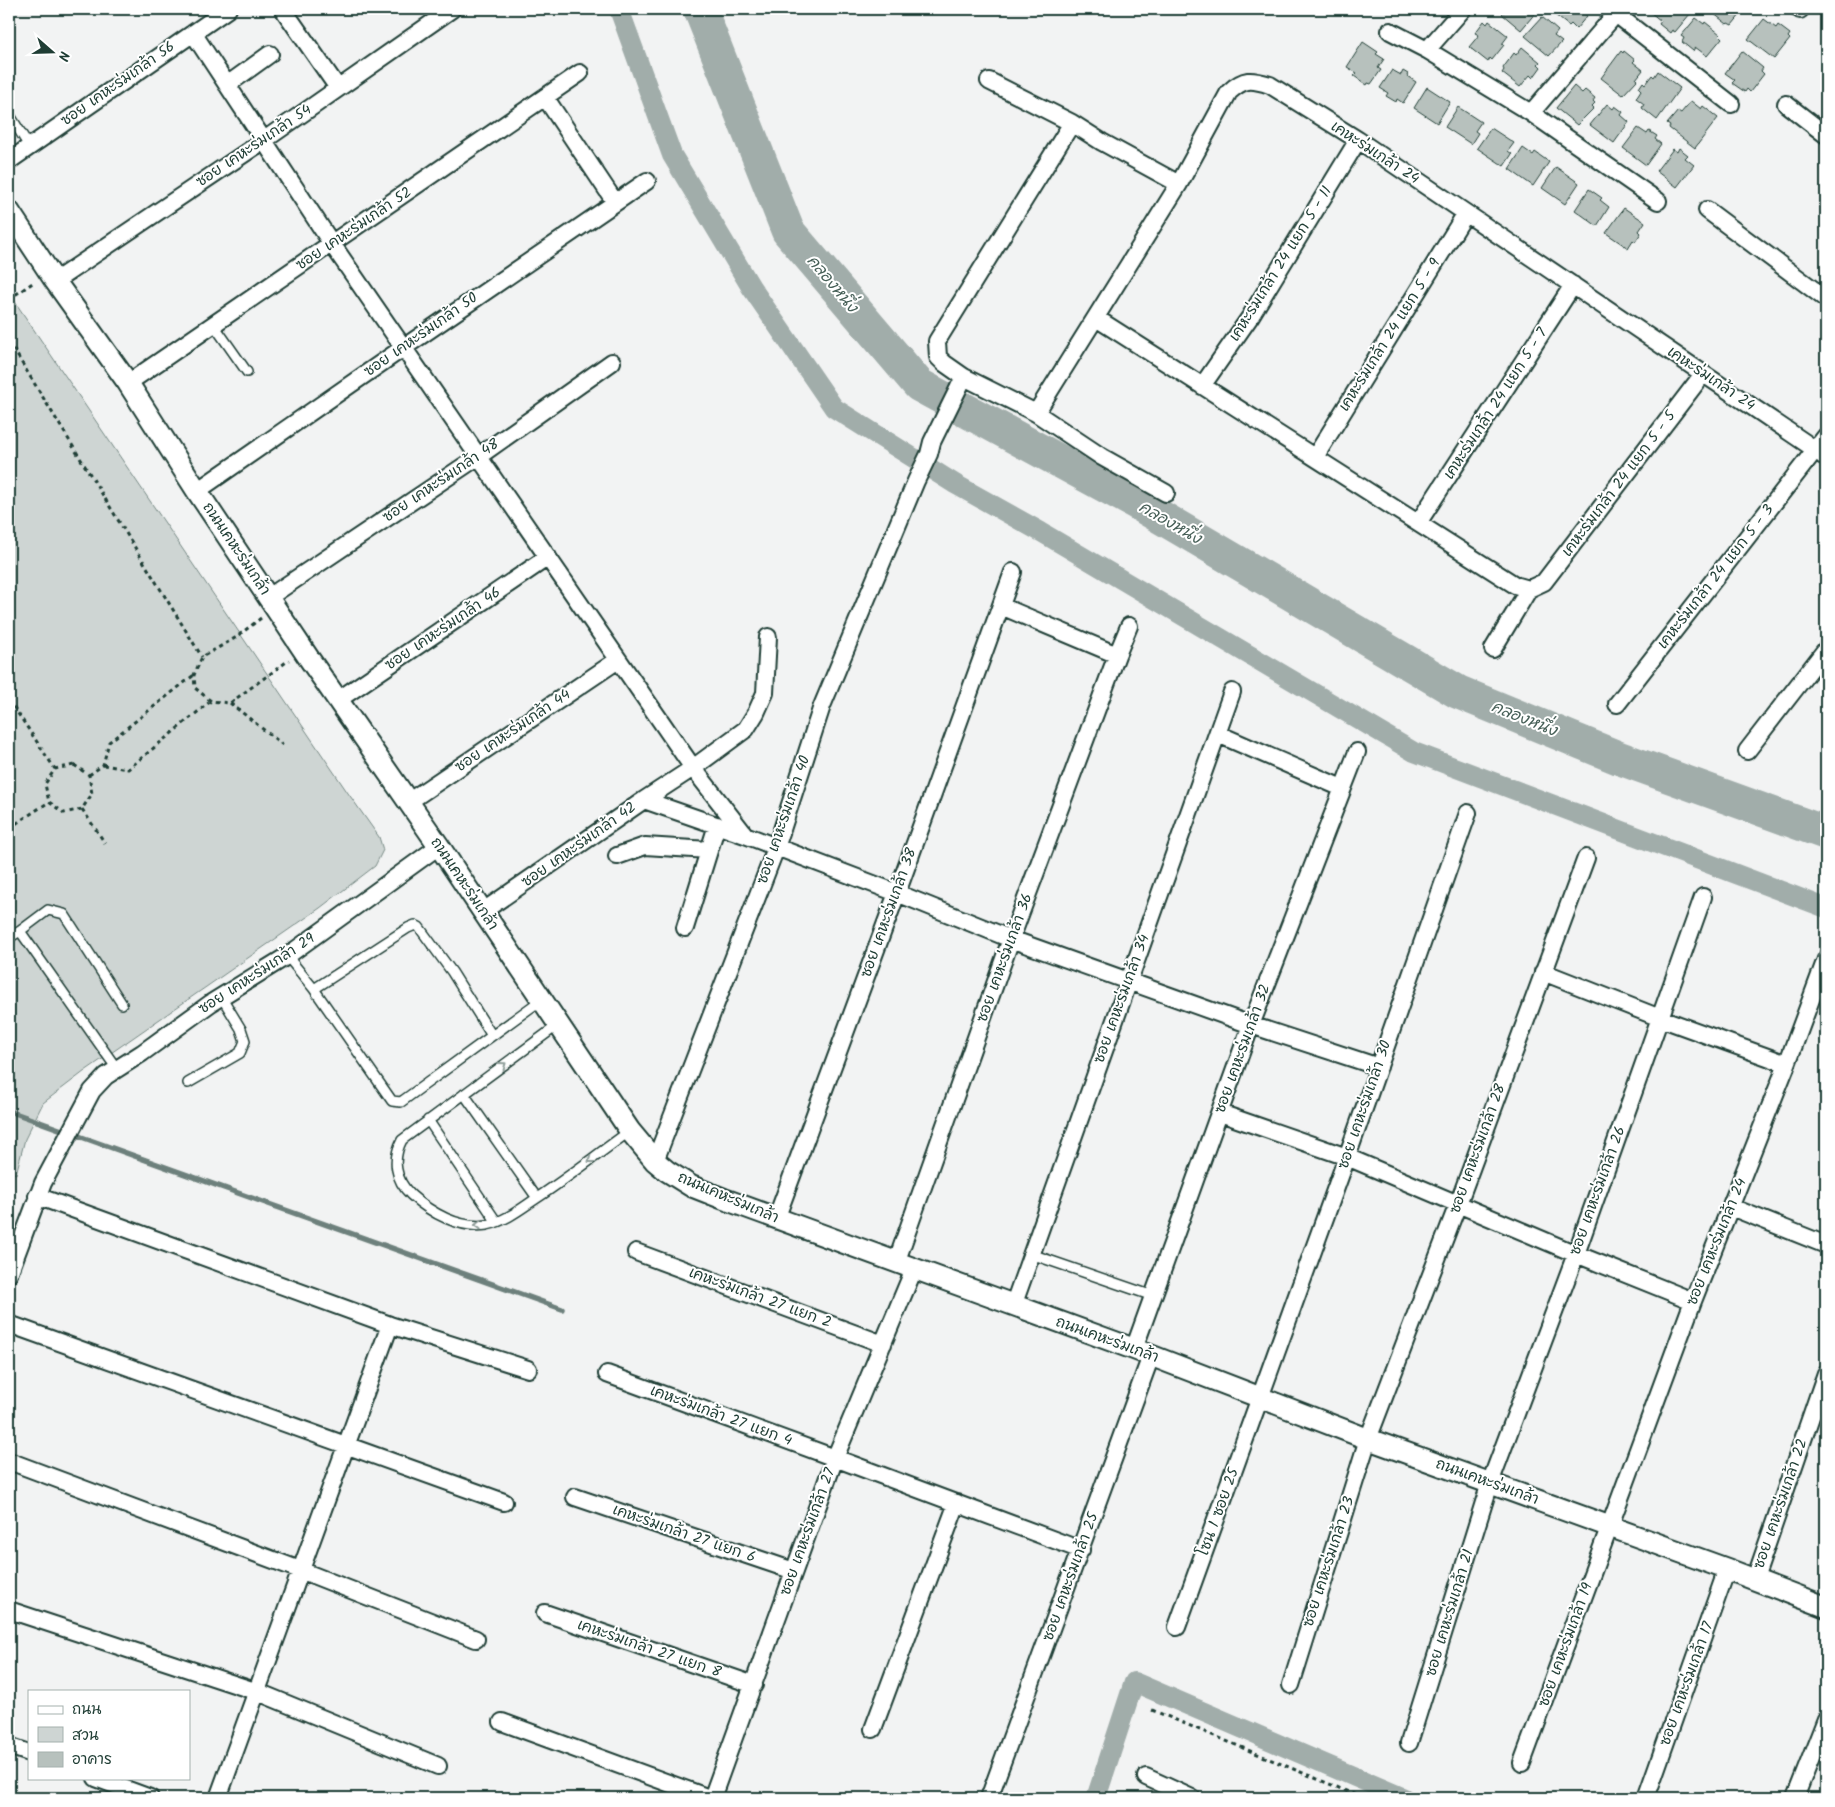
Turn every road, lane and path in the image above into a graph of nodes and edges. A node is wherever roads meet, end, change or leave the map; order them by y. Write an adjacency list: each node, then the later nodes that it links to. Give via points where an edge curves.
1 (228, 9): 7 (street, ซอย เคหะร่มเกล้า 56)
2 (283, 9): 13 (street)
3 (452, 9): 13 (street, ซอย เคหะร่มเกล้า 54)
4 (1463, 9): 8 (street)
5 (1618, 11): 15 (street); 17 (street)
6 (1390, 31): 8 (street)
7 (193, 33): 12 (street); 23 (street, ซอย เคหะร่มเกล้า 56)
8 (1427, 50): 17 (street)
9 (270, 54): 12 (street)
10 (580, 73): 14 (street, ซอย เคหะร่มเกล้า 52)
11 (989, 81): 19 (street)
12 (227, 85): 22 (street)
13 (338, 88): 22 (street, ซอย เคหะร่มเกล้า 54)
14 (546, 97): 28 (street); 32 (street, ซอย เคหะร่มเกล้า 52)
15 (1731, 104)
16 (1786, 104): 20 (street)
17 (1531, 113): 27 (street)
18 (9, 114): 23 (lane)
19 (1072, 123): 26 (street); 44 (street, via 937,341 938,356)
20 (1826, 135)
21 (1358, 140): 26 (street, เคหะร่มเกล้า 24, via 1270,85 1254,80 1240,82 1229,92); 31 (street, เคหะร่มเกล้า 24); 46 (street, เคหะร่มเกล้า 24 แยก 5 - 11, via 1250,316)
22 (263, 141): 32 (street); 33 (street, ซอย เคหะร่มเกล้า 54)
23 (29, 146): 24 (street, ซอย เคหะร่มเกล้า 56)
24 (9, 161)
25 (647, 181): 28 (street, ซอย เคหะร่มเกล้า 50)
26 (1179, 184): 37 (street, เคหะร่มเกล้า 24)
27 (1658, 201)
28 (615, 202): 40 (street, ซอย เคหะร่มเกล้า 50)
29 (1707, 210): 36 (street)
30 (9, 211): 33 (street, ถนนเคหะร่มเกล้า)
31 (1466, 213): 34 (street, เคหะร่มเกล้า 24); 51 (street, เคหะร่มเกล้า 24 แยก 5 - 9)
32 (332, 244): 38 (street, ซอย เคหะร่มเกล้า 52); 40 (street)
33 (52, 277): 35 (path); 45 (street, ถนนเคหะร่มเกล้า)
34 (1573, 285): 43 (street, เคหะร่มเกล้า 24); 54 (street, เคหะร่มเกล้า 24 แยก 5 - 7)
35 (9, 299)
36 (1826, 299)
37 (1096, 318): 46 (street); 47 (street, เคหะร่มเกล้า 24)
38 (214, 325): 42 (lane); 45 (street, ซอย เคหะร่มเกล้า 52)
39 (9, 342): 66 (path)
40 (403, 348): 50 (street); 52 (street, ซอย เคหะร่มเกล้า 50)
41 (612, 362): 50 (street, ซอย เคหะร่มเกล้า 48)
42 (247, 372)
43 (1703, 374): 49 (street, เคหะร่มเกล้า 24); 57 (street, เคหะร่มเกล้า 24 แยก 5 - 5, via 1544,582)
44 (964, 379): 47 (street); 94 (street, ซอย เคหะร่มเกล้า 40, via 916,480 822,706)
45 (128, 383): 52 (street, ถนนเคหะร่มเกล้า)
46 (1202, 386): 51 (street)
47 (1036, 412): 53 (street)
48 (1826, 436): 49 (street, เคหะร่มเกล้า 24 แยก 5 - 3)
49 (1821, 454): 74 (street, เคหะร่มเกล้า 24 แยก 5 - 3)
50 (478, 456): 55 (street); 58 (street, ซอย เคหะร่มเกล้า 48)
51 (1315, 457): 54 (street)
52 (197, 492): 58 (street, ถนนเคหะร่มเกล้า)
53 (1166, 493)
54 (1418, 523): 57 (street, via 1515,585)
55 (548, 557): 67 (street); 71 (street, ซอย เคหะร่มเกล้า 46)
56 (1013, 572): 59 (street, ซอย เคหะร่มเกล้า 38)
57 (1530, 589): 62 (street)
58 (272, 602): 64 (street, ถนนเคหะร่มเกล้า); 66 (path, via 235,638)
59 (1001, 606): 65 (street); 98 (street, ซอย เคหะร่มเกล้า 38)
60 (1130, 626): 65 (street, ซอย เคหะร่มเกล้า 36)
61 (768, 637): 80 (street, ซอย เคหะร่มเกล้า 42, via 765,693 756,713 746,729)
62 (1493, 649)
63 (1826, 649): 77 (street)
64 (304, 650): 71 (street, ถนนเคหะร่มเกล้า); 73 (path)
65 (1117, 655): 104 (street, ซอย เคหะร่มเกล้า 36)
66 (202, 657): 68 (path)
67 (618, 660): 80 (street); 86 (street, ซอย เคหะร่มเกล้า 44)
68 (194, 675): 72 (path, via 195,688); 79 (path, via 109,742)
69 (1232, 692): 75 (street, ซอย เคหะร่มเกล้า 34)
70 (9, 700): 81 (path)
71 (338, 700): 86 (street, ถนนเคหะร่มเกล้า)
72 (211, 701): 73 (path); 79 (path, via 128,769)
73 (230, 703): 76 (path)
74 (1616, 704)
75 (1218, 734): 83 (street); 108 (street, ซอย เคหะร่มเกล้า 34)
76 (283, 745)
77 (1748, 751)
78 (1357, 752): 83 (street, ซอย เคหะร่มเกล้า 32)
79 (103, 765): 82 (path)
80 (693, 768): 84 (street, ซอย เคหะร่มเกล้า 42); 91 (street)
81 (55, 769): 82 (path, via 74,765); 85 (path, via 45,784)
82 (89, 775): 87 (path, via 92,794)
83 (1342, 788): 115 (street, ซอย เคหะร่มเกล้า 32)
84 (644, 800): 89 (street); 100 (street, ซอย เคหะร่มเกล้า 42)
85 (49, 802): 87 (path, via 64,813); 90 (path)
86 (408, 802): 93 (street, ถนนเคหะร่มเกล้า)
87 (82, 809): 92 (path)
88 (1468, 813): 118 (street, ซอย เคหะร่มเกล้า 30)
89 (717, 825): 91 (street); 95 (street)
90 (9, 828)
91 (745, 835): 94 (street)
92 (105, 843)
93 (439, 846): 100 (street, ถนนเคหะร่มเกล้า); 105 (street, ซอย เคหะร่มเกล้า 29)
94 (776, 848): 98 (street); 126 (street, ซอย เคหะร่มเกล้า 40)
95 (709, 850): 96 (street, via 645,846); 101 (street)
96 (617, 856)
97 (1586, 858): 107 (street, ซอย เคหะร่มเกล้า 28)
98 (897, 892): 104 (street); 131 (street, ซอย เคหะร่มเกล้า 38)
99 (1703, 897): 113 (street, ซอย เคหะร่มเกล้า 26)
100 (482, 912): 111 (street, ถนนเคหะร่มเกล้า)
101 (684, 928)
102 (20, 931): 103 (lane); 112 (lane, via 48,910 64,914); 119 (lane)
103 (9, 938)
104 (1011, 939): 108 (street); 137 (street, ซอย เคหะร่มเกล้า 36)
105 (287, 956): 109 (lane); 110 (street, ซอย เคหะร่มเกล้า 29)
106 (1826, 959): 117 (street, ซอย เคหะร่มเกล้า 24)
107 (1543, 972): 113 (street); 129 (street, ซอย เคหะร่มเกล้า 28)
108 (1128, 982): 115 (street); 135 (street, ซอย เคหะร่มเกล้า 34)
109 (314, 989): 116 (lane, via 415,925 452,972); 116 (lane, via 392,1101 401,1102)
110 (221, 996): 119 (street, ซอย เคหะร่มเกล้า 29); 120 (lane, via 245,1041 240,1053)
111 (541, 1000): 114 (street, ถนนเคหะร่มเกล้า); 116 (lane)
112 (122, 1004)
113 (1660, 1018): 117 (street); 136 (street, ซอย เคหะร่มเกล้า 26)
114 (558, 1025): 121 (lane, one-way to 114); 124 (street, ถนนเคหะร่มเกล้า)
115 (1251, 1025): 118 (street); 122 (street, ซอย เคหะร่มเกล้า 32)
116 (492, 1034)
117 (1787, 1064): 130 (street, ซอย เคหะร่มเกล้า 24)
118 (1379, 1067): 125 (street, ซอย เคหะร่มเกล้า 30)
119 (117, 1068): 127 (street, ซอย เคหะร่มเกล้า 29, via 92,1091)
120 (188, 1083)
121 (464, 1094): 123 (lane); 128 (lane)
122 (1220, 1113): 125 (street); 139 (street, ซอย เคหะร่มเกล้า 32)
123 (428, 1120): 132 (lane); 132 (lane, one-way to 123, via 488,1225 451,1221 426,1207 403,1186 396,1167 397,1149 402,1140)
124 (630, 1131): 126 (street, ถนนเคหะร่มเกล้า); 128 (lane, one-way to 128)
125 (1347, 1157): 129 (street); 149 (street, ซอย เคหะร่มเกล้า 30)
126 (655, 1161): 131 (street, ถนนเคหะร่มเกล้า, via 691,1186)
127 (40, 1190): 138 (street, ซอย เคหะร่มเกล้า 29); 143 (street)
128 (537, 1198): 132 (lane, via 513,1215)
129 (1458, 1204): 136 (street); 150 (street, ซอย เคหะร่มเกล้า 28)
130 (1731, 1207): 133 (street); 140 (street, ซอย เคหะร่มเกล้า 24)
131 (776, 1219): 137 (street, ถนนเคหะร่มเกล้า)
132 (496, 1221)
133 (1826, 1245)
134 (636, 1252): 144 (street, เคหะร่มเกล้า 27 แยก 2)
135 (1031, 1254): 139 (lane); 141 (street, ซอย เคหะร่มเกล้า 34)
136 (1576, 1254): 140 (street); 154 (street, ซอย เคหะร่มเกล้า 26)
137 (905, 1266): 141 (street, ถนนเคหะร่มเกล้า); 144 (street, ซอย เคหะร่มเกล้า 27)
138 (9, 1274)
139 (1153, 1296): 145 (street, ซอย เคหะร่มเกล้า 32)
140 (1693, 1302): 158 (street, ซอย เคหะร่มเกล้า 24)
141 (1013, 1306): 145 (street, ถนนเคหะร่มเกล้า)
142 (9, 1324): 151 (street)
143 (390, 1325): 146 (street); 151 (street)
144 (883, 1344): 152 (street, ซอย เคหะร่มเกล้า 27)
145 (1143, 1352): 149 (street, ถนนเคหะร่มเกล้า); 159 (street, ซอย เคหะร่มเกล้า 25)
146 (528, 1369)
147 (1826, 1373): 163 (street, ซอย เคหะร่มเกล้า 22)
148 (607, 1374): 152 (street, เคหะร่มเกล้า 27 แยก 4)
149 (1261, 1397): 150 (street, ถนนเคหะร่มเกล้า); 167 (street, โซน 1 ซอย 25)
150 (1368, 1439): 154 (street, ถนนเคหะร่มเกล้า); 169 (street, ซอย เคหะร่มเกล้า 23)
151 (347, 1446): 156 (street); 161 (street)
152 (835, 1458): 157 (street, เคหะร่มเกล้า 27 แยก 4); 162 (street, ซอย เคหะร่มเกล้า 27)
153 (9, 1461): 161 (street)
154 (1490, 1483): 158 (street, ถนนเคหะร่มเกล้า); 176 (street, ซอย เคหะร่มเกล้า 21)
155 (575, 1497): 162 (street, เคหะร่มเกล้า 27 แยก 6)
156 (504, 1502)
157 (957, 1503): 159 (street, เคหะร่มเกล้า 27 แยก 4); 175 (street)
158 (1610, 1526): 160 (street, ถนนเคหะร่มเกล้า); 179 (street, ซอย เคหะร่มเกล้า 19)
159 (1081, 1550): 187 (street, ซอย เคหะร่มเกล้า 25)
160 (1727, 1569): 163 (street, ถนนเคหะร่มเกล้า); 190 (street, ซอย เคหะร่มเกล้า 17)
161 (300, 1570): 168 (street); 171 (street)
162 (794, 1571): 170 (street, ซอย เคหะร่มเกล้า 27)
163 (1755, 1579): 164 (street, ถนนเคหะร่มเกล้า)
164 (1826, 1607)
165 (9, 1610): 171 (street)
166 (545, 1612): 170 (street, เคหะร่มเกล้า 27 แยก 8)
167 (1177, 1627)
168 (476, 1639)
169 (1291, 1684)
170 (754, 1685): 186 (street, ซอย เคหะร่มเกล้า 27)
171 (258, 1692): 180 (street); 185 (street)
172 (1152, 1710): 189 (path)
173 (1826, 1719): 191 (street)
174 (502, 1722): 186 (street)
175 (872, 1729)
176 (1409, 1743)
177 (9, 1746): 178 (street)
178 (28, 1753)
179 (1522, 1763)
180 (438, 1766)
181 (1146, 1777): 188 (street)
182 (98, 1780): 183 (street)
183 (112, 1792): 184 (street)
184 (150, 1798)
185 (218, 1798)
186 (710, 1798)
187 (989, 1798)
188 (1192, 1798)
189 (1363, 1798)
190 (1646, 1798)
191 (1794, 1798)

